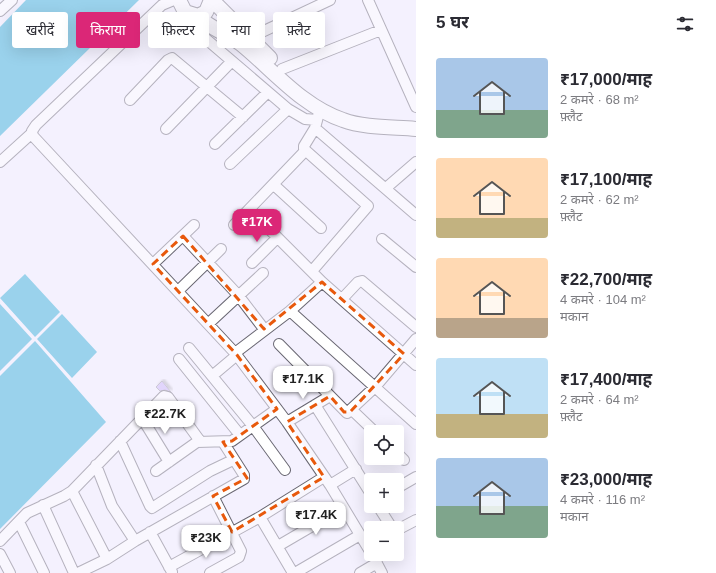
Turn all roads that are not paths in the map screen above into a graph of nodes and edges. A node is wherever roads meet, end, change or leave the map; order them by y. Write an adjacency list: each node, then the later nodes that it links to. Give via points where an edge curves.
1 (12, 0): 7 (street)
2 (174, 0): 28 (street, via 162,5 36,125)
3 (179, 0): 8 (highway, via 182,9)
4 (212, 0): 9 (highway); 10 (highway)
5 (330, 0): 12 (street)
6 (368, 0): 13 (street)
7 (0, 12)
8 (188, 12)
9 (206, 12)
10 (224, 12)
11 (209, 26): 24 (highway, via 239,43 299,94)
12 (265, 30)
13 (381, 30): 17 (street); 21 (street)
14 (209, 41): 16 (street)
15 (260, 48): 17 (highway)
16 (232, 61): 18 (street); 19 (street)
17 (282, 69): 25 (highway, via 316,98 342,112)
18 (208, 88): 20 (street, via 170,58); 23 (street); 26 (street)
19 (268, 92): 22 (street); 23 (street)
20 (130, 100)
21 (416, 107)
22 (288, 109): 24 (street, via 305,119); 33 (street)
23 (243, 117): 29 (street)
24 (317, 119): 27 (highway, via 333,116 354,123); 30 (street, via 304,146); 35 (street)
25 (416, 121)
26 (166, 129)
27 (416, 129)
28 (32, 133): 31 (street); 47 (street)
29 (215, 144)
30 (305, 151): 34 (street); 49 (street, via 368,206)
31 (0, 162)
32 (416, 162): 35 (street)
33 (230, 164)
34 (274, 185): 36 (street); 40 (street)
35 (386, 188): 37 (street)
36 (250, 210): 39 (street); 42 (street)
37 (415, 213)
38 (194, 225): 41 (street)
39 (234, 225)
40 (321, 228)
41 (183, 236): 45 (street); 47 (street)
42 (277, 238): 46 (street); 49 (street)
43 (382, 239): 48 (street)
44 (221, 249): 45 (street)
45 (207, 262): 52 (street); 53 (street)
46 (252, 263)
47 (153, 264): 52 (street)
48 (416, 267)
49 (312, 271): 51 (street)
50 (263, 273): 53 (street)
51 (322, 282): 54 (street); 55 (street)
52 (178, 291): 56 (street)
53 (238, 295): 56 (street); 58 (street)
54 (342, 299): 57 (street, via 362,281); 63 (street)
55 (290, 310): 58 (street); 67 (street)
56 (208, 324): 62 (street)
57 (416, 327)
58 (264, 329): 62 (street)
59 (416, 339): 63 (street)
60 (278, 344): 68 (street)
61 (189, 348): 66 (street)
62 (236, 354): 66 (street); 70 (street)
63 (404, 354): 65 (street); 67 (street)
64 (179, 358): 77 (street)
65 (416, 365)
66 (212, 376): 76 (street)
67 (376, 387): 71 (street); 74 (street)
68 (330, 396): 69 (street); 71 (street, via 344,412)
69 (315, 405): 73 (street); 84 (street)
70 (277, 409): 73 (street); 76 (street)
71 (352, 410): 75 (street)
72 (142, 418): 78 (street); 79 (street, via 167,396); 82 (street)
73 (287, 422): 88 (street)
74 (416, 424)
75 (368, 425)
76 (253, 426): 77 (street); 85 (street)
77 (240, 435): 80 (street)
78 (120, 441): 81 (street, via 152,508 210,471); 83 (street)
79 (200, 441): 80 (street); 82 (street)
80 (223, 442): 81 (street)
81 (233, 460): 92 (street, via 245,478)
82 (169, 462): 86 (street)
83 (96, 465): 91 (street); 103 (street, via 112,506)
84 (356, 469): 88 (street); 89 (street)
85 (285, 470)
86 (156, 471)
87 (416, 477): 90 (street)
88 (327, 481): 94 (street); 95 (street)
89 (364, 482)
90 (404, 484)
91 (72, 491): 93 (street); 107 (street)
92 (212, 496): 99 (street); 100 (street)
93 (43, 506): 97 (street, via 27,512); 113 (street)
94 (343, 508): 101 (street); 105 (street)
95 (260, 517): 100 (street); 105 (street)
96 (416, 520): 98 (street)
97 (19, 522): 102 (street); 112 (street)
98 (404, 526)
99 (150, 532): 103 (street); 110 (street)
100 (232, 532): 110 (street); 115 (street, via 241,551 240,555)
101 (360, 535): 104 (street); 116 (street)
102 (0, 540)
103 (135, 541): 107 (street)
104 (364, 541)
105 (278, 546): 116 (street)
106 (0, 554): 111 (street)
107 (107, 559): 114 (street)
108 (367, 561): 117 (street)
109 (376, 561): 118 (street)
110 (170, 570)
111 (10, 573)
112 (44, 573)
113 (74, 573)
114 (78, 573)
115 (210, 573)
116 (294, 573)
117 (360, 573)
118 (382, 573)

